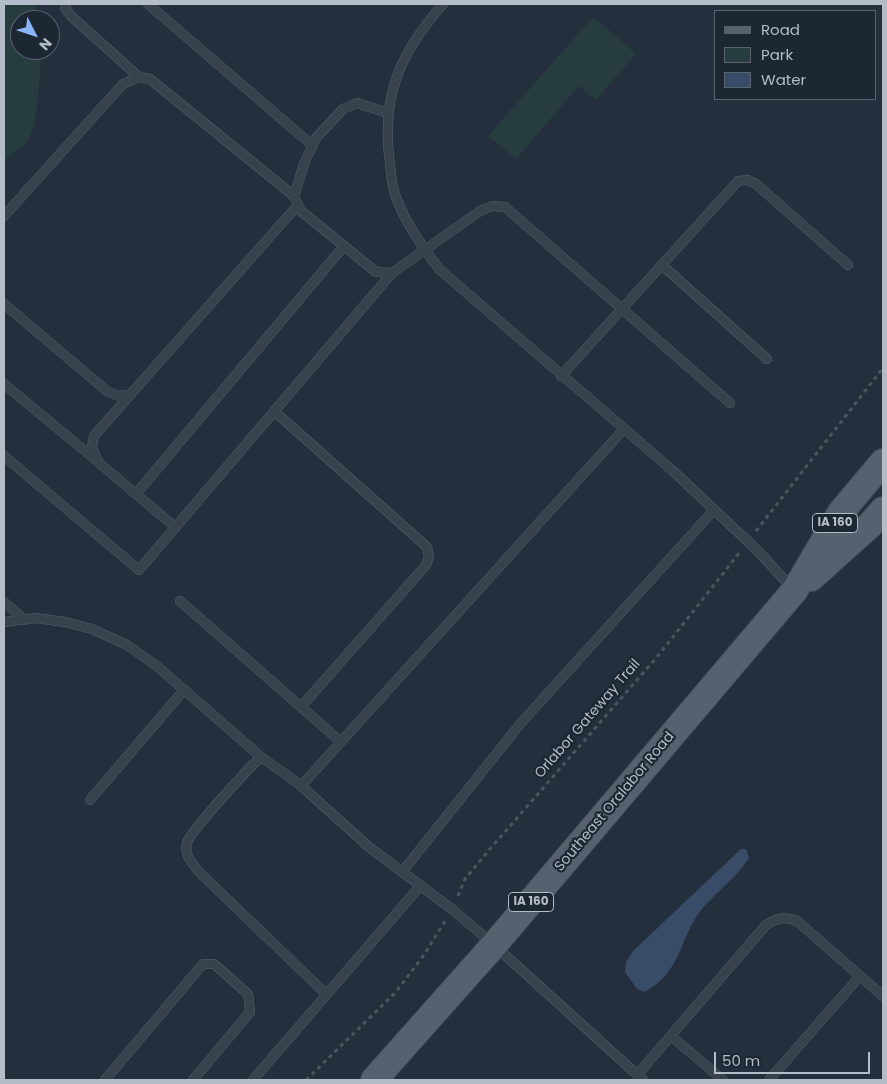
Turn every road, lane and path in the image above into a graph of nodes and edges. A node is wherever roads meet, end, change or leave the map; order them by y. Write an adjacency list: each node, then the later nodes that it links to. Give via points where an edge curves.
1 (66, 4): 4 (lane, via 71,16)
2 (148, 4): 6 (lane)
3 (443, 4): 5 (lane, via 417,34 404,57)
4 (139, 77): 7 (lane, via 150,79); 9 (lane, via 124,84)
5 (388, 113): 6 (lane, via 357,103 343,109 316,138); 11 (lane, via 388,141 396,196 413,234)
6 (313, 146): 7 (lane)
7 (294, 196): 8 (lane)
8 (297, 206): 10 (lane); 21 (lane)
9 (4, 216)
10 (344, 246): 14 (lane, via 376,272); 28 (lane)
11 (424, 249): 14 (lane); 16 (lane, via 480,211 492,206 505,208); 19 (lane, via 439,269)
12 (662, 265): 13 (lane, via 738,181 748,180); 16 (lane); 17 (lane)
13 (848, 265)
14 (392, 273): 23 (lane)
15 (4, 304): 21 (lane, via 108,390 119,396)
16 (622, 309): 19 (lane); 22 (lane)
17 (767, 359)
18 (883, 368): 32 (path, Orlabor Gateway Trail)
19 (561, 376): 24 (lane)
20 (4, 384): 26 (lane)
21 (130, 395): 26 (lane, via 94,436 92,447)
22 (730, 403)
23 (274, 411): 31 (lane); 39 (lane, via 427,548 429,557 426,565)
24 (624, 430): 29 (lane); 40 (lane)
25 (4, 456): 31 (lane, via 139,570)
26 (98, 462): 28 (lane)
27 (883, 462): 33 (main road, Southeast Oralabor Road / IA 160, via 841,512)
28 (136, 494): 31 (lane)
29 (714, 510): 32 (lane); 44 (lane, via 521,723)
30 (883, 510): 33 (main road, Southeast Oralabor Road / IA 160)
31 (175, 527)
32 (748, 541): 33 (lane); 46 (path, Orlabor Gateway Trail, via 658,657 470,872)
33 (795, 590): 47 (main road, Southeast Oralabor Road / IA 160)
34 (180, 601): 39 (lane)
35 (4, 602): 36 (lane)
36 (24, 620): 37 (lane); 38 (lane, via 65,622 92,629 127,645)
37 (4, 622)
38 (184, 690): 41 (lane); 43 (lane)
39 (301, 707): 40 (lane)
40 (341, 742): 42 (lane)
41 (261, 757): 42 (lane); 49 (lane, via 196,829 187,843 187,857)
42 (301, 786): 44 (lane)
43 (90, 800)
44 (402, 872): 45 (lane)
45 (421, 885): 46 (lane); 49 (lane)
46 (453, 910): 47 (lane); 56 (path, Orlabor Gateway Trail, via 394,993)
47 (494, 945): 52 (lane); 57 (main road, Southeast Oralabor Road / IA 160)
48 (860, 976): 50 (lane); 51 (lane, via 796,921 776,918 766,924); 59 (lane)
49 (326, 994): 55 (lane)
50 (883, 996)
51 (671, 1036): 52 (lane); 58 (lane)
52 (640, 1078)
53 (105, 1080): 54 (lane, via 203,964 214,964 248,994 250,1012)
54 (193, 1080)
55 (253, 1080)
56 (306, 1080)
57 (374, 1080)
58 (723, 1080)
59 (769, 1080)

